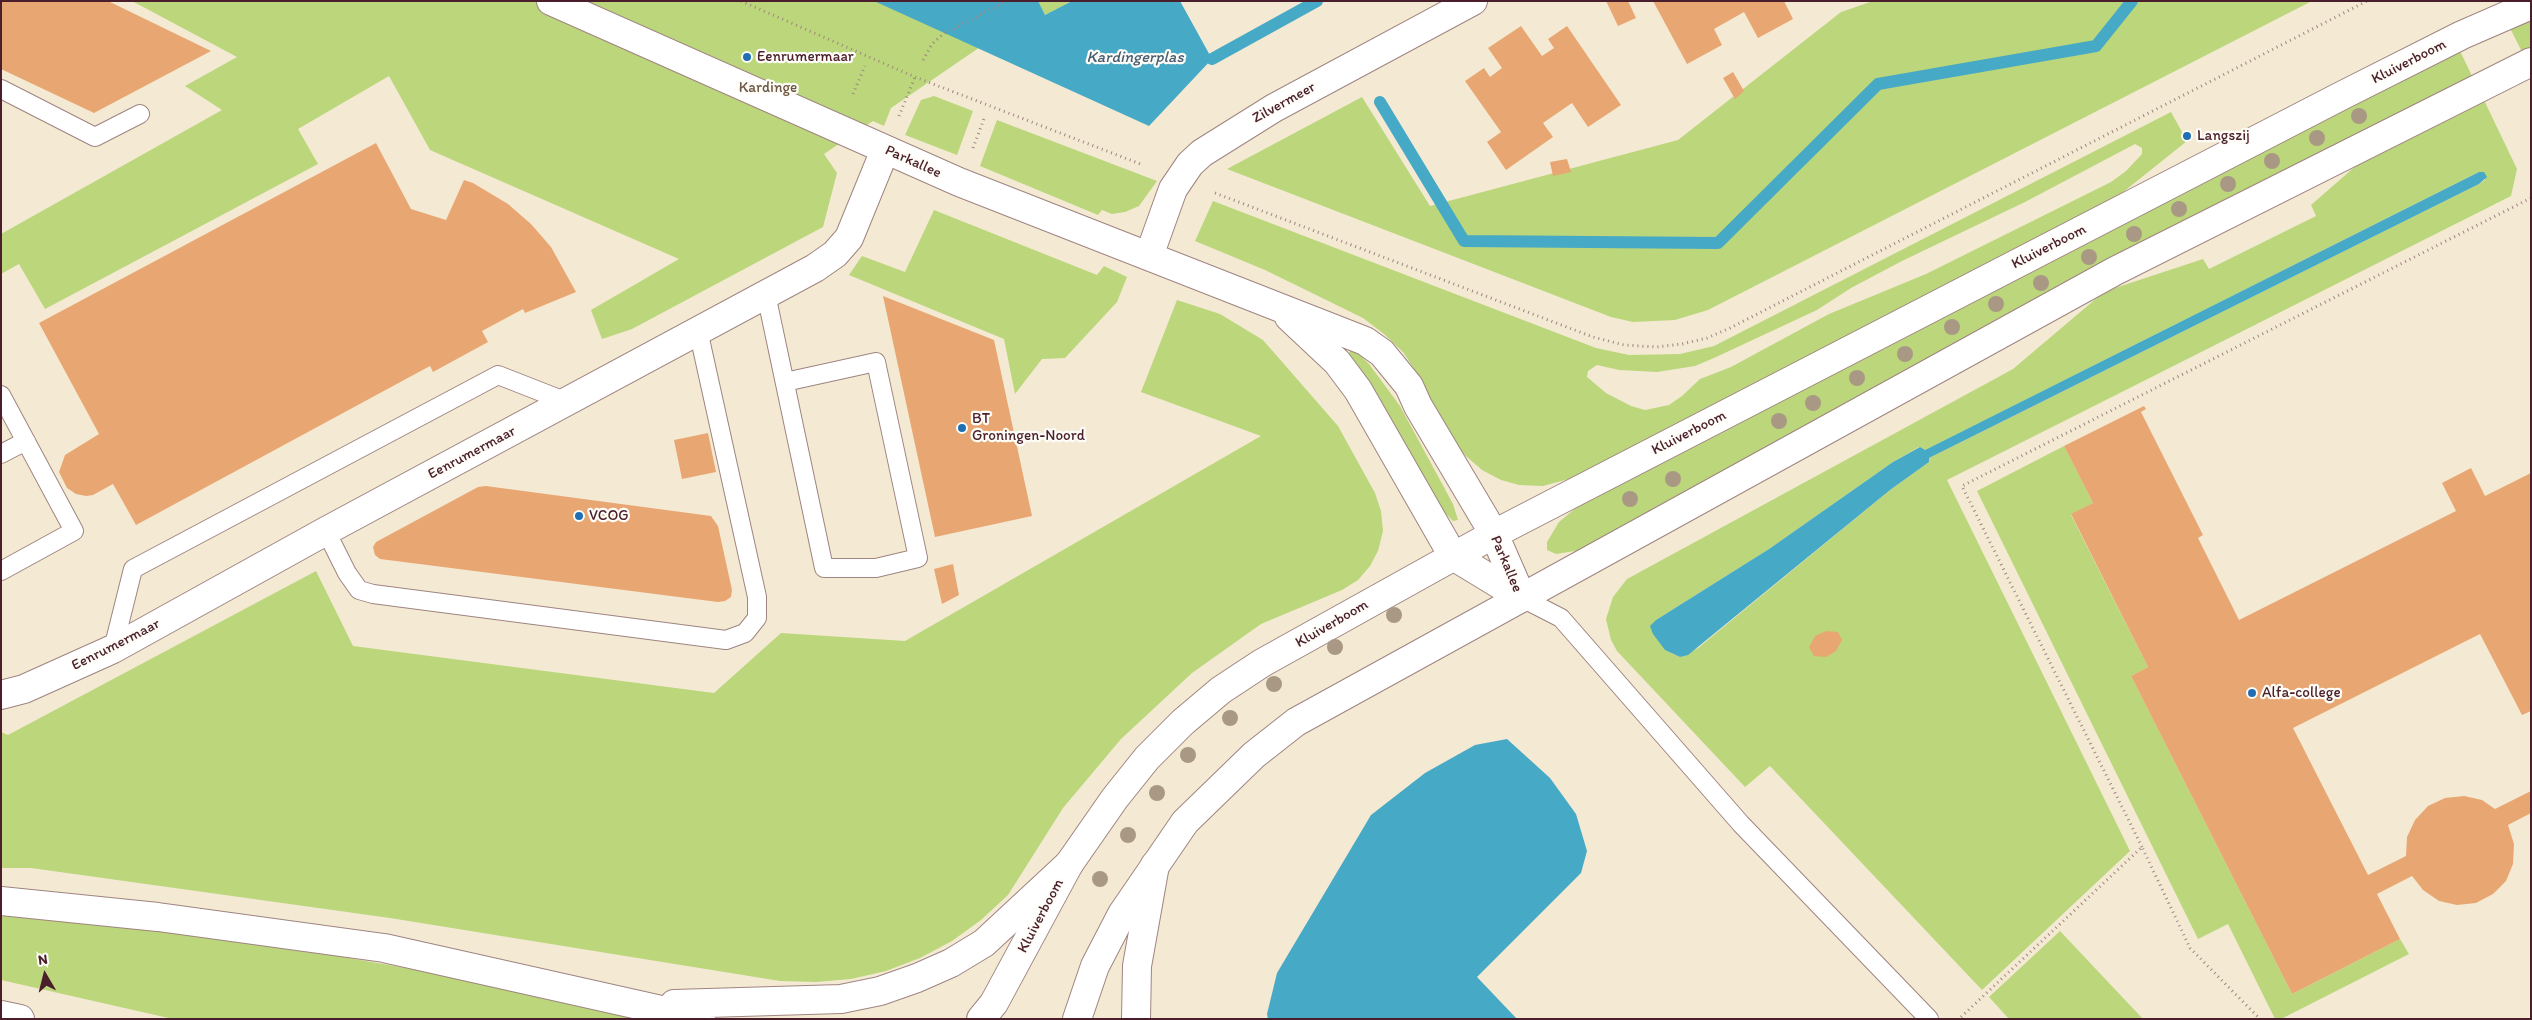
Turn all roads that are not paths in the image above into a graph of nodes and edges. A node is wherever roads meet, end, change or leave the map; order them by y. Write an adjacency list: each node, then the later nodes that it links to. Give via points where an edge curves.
1 (551, 1): 7 (main road, Parkallee)
2 (1472, 1): 8 (main road, Zilvermeer, via 1238,128 1202,153 1173,189)
3 (2531, 5): 18 (main road, Kluiverboom, via 2462,35 2341,96)
4 (2531, 62): 21 (main road, via 2115,271)
5 (1, 89): 6 (lane, via 95,137)
6 (140, 114)
7 (885, 150): 8 (main road, Parkallee); 9 (main road, Eenrumermaar, via 849,238 835,254)
8 (1149, 256): 10 (main road, Parkallee)
9 (766, 294): 11 (main road, Eenrumermaar); 12 (lane)
10 (1281, 309): 18 (main road, Parkallee, via 1365,341 1382,353 1397,369); 19 (main road, Parkallee, via 1337,362 1358,390)
11 (698, 330): 14 (main road, Eenrumermaar); 17 (lane, via 757,597 756,618 745,633 726,640 373,594 359,590)
12 (785, 382): 12 (lane, via 824,568 876,568 918,558 876,362)
13 (1, 395): 15 (lane)
14 (567, 402): 17 (main road, Eenrumermaar); 22 (lane, via 498,375 133,569)
15 (26, 441): 16 (lane); 20 (lane, via 74,531)
16 (1, 454)
17 (326, 531): 22 (main road, Eenrumermaar)
18 (1494, 534): 19 (main road, Kluiverboom); 21 (main road, Parkallee)
19 (1453, 556): 21 (main road, Parkallee); 24 (main road, Kluiverboom, via 1262,663 1221,690 1147,758)
20 (1, 571)
21 (1522, 598): 25 (main road, via 1296,722 1254,755 1185,822); 34 (lane, via 1562,618 1741,824)
22 (113, 649): 23 (main road, Eenrumermaar, via 24,690)
23 (1, 695)
24 (1069, 864): 27 (main road, via 984,943 951,962 880,991 841,999); 31 (main road, Kluiverboom, via 994,1003)
25 (1155, 865): 32 (main road, via 1122,914 1095,966); 33 (main road, via 1137,966)
26 (1, 902): 27 (main road, via 158,917 384,948)
27 (642, 1005): 30 (main road)
28 (1, 1015): 29 (main road)
29 (20, 1019)
30 (700, 1019)
31 (981, 1019)
32 (1077, 1019)
33 (1136, 1019)
34 (1929, 1019)

